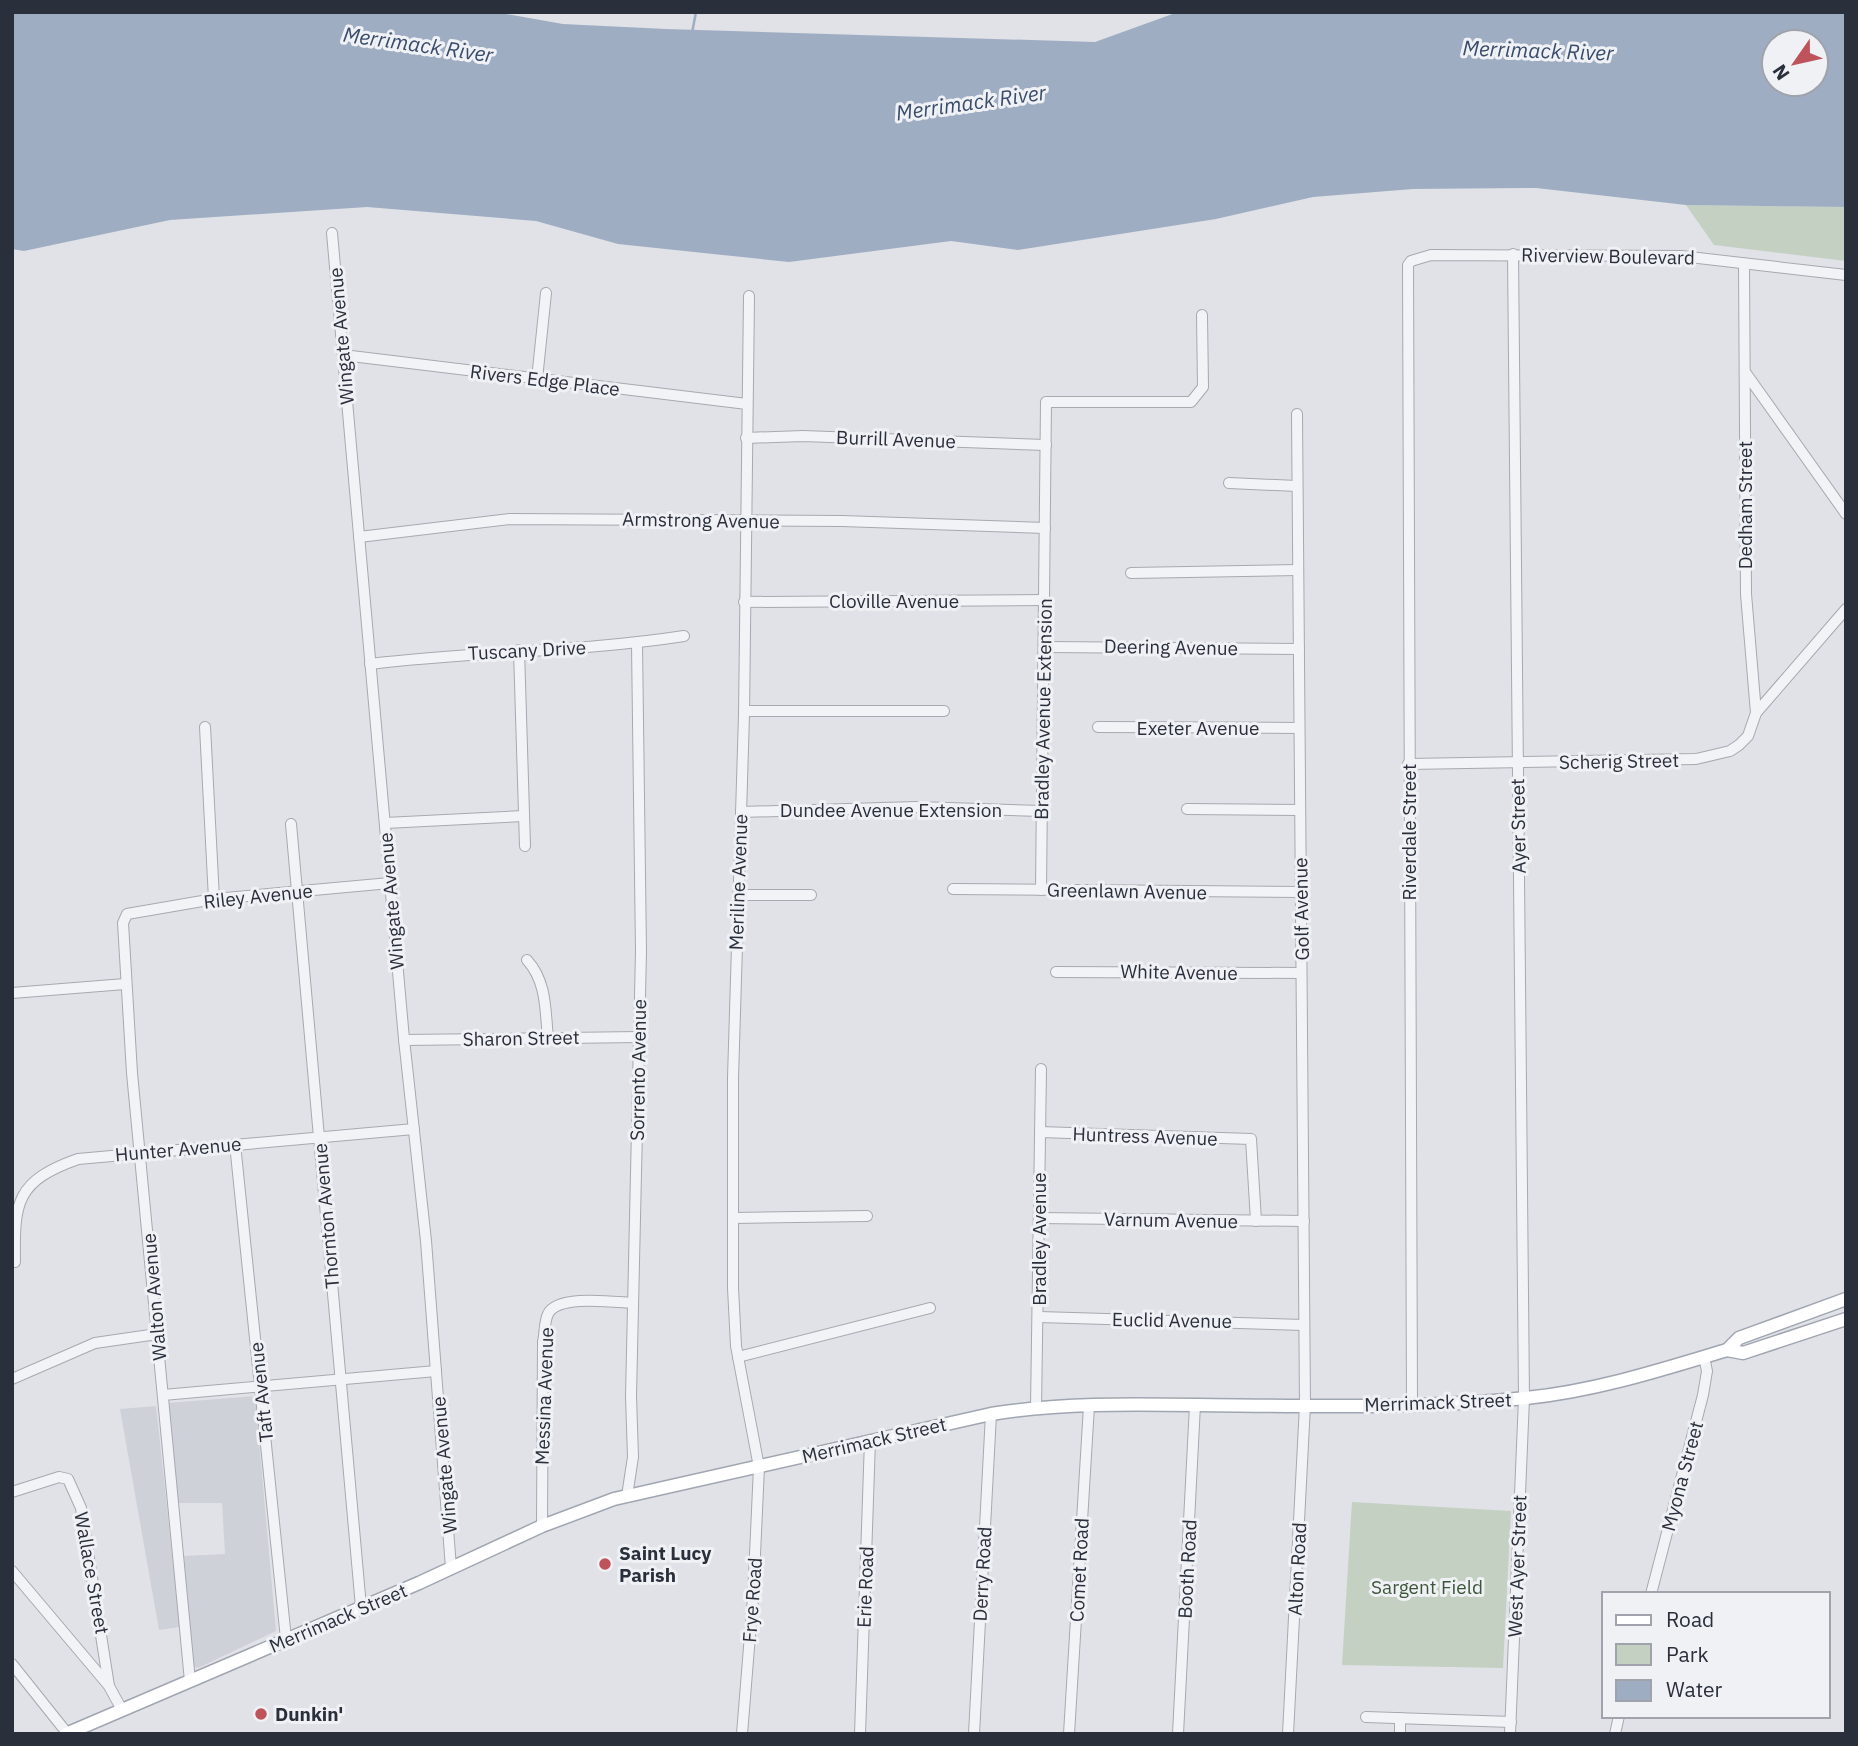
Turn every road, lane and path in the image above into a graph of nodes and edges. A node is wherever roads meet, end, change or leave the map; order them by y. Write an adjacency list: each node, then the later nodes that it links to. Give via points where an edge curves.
1 (332, 233): 9 (street, Wingate Avenue)
2 (1513, 254): 3 (street, Riverview Boulevard, via 1432,256); 4 (street, Riverview Boulevard, via 1681,256); 40 (street, Ayer Street)
3 (1412, 261): 41 (street, Riverdale Street, via 1406,273)
4 (1744, 264): 5 (street, Riverview Boulevard); 10 (street, Dedham Street)
5 (1846, 275)
6 (546, 293): 11 (street)
7 (749, 296): 12 (street, Meriline Avenue)
8 (1202, 315): 15 (street, via 1203,382 1197,397 1184,403 1046,402)
9 (343, 355): 11 (street, Rivers Edge Place); 21 (street, Wingate Avenue)
10 (1745, 372): 18 (street); 35 (street, Dedham Street, via 1746,594)
11 (537, 379): 12 (street, Rivers Edge Place)
12 (747, 404): 14 (street, Meriline Avenue)
13 (1297, 414): 17 (street, Golf Avenue)
14 (746, 438): 15 (street, Burrill Avenue, via 803,436); 19 (street, Meriline Avenue)
15 (1046, 446): 20 (street)
16 (1229, 483): 17 (street)
17 (1297, 486): 22 (street, Golf Avenue)
18 (1846, 514)
19 (746, 522): 20 (street, Armstrong Avenue); 21 (street, Armstrong Avenue, via 510,519); 25 (street, Meriline Avenue)
20 (1045, 528): 24 (street, Bradley Avenue Extension)
21 (359, 537): 32 (street, Wingate Avenue)
22 (1298, 570): 23 (street); 30 (street, Golf Avenue)
23 (1131, 573)
24 (1044, 600): 25 (street, Cloville Avenue); 29 (street, Bradley Avenue Extension)
25 (744, 601): 33 (street, Meriline Avenue)
26 (1846, 609): 35 (street)
27 (684, 636): 28 (street, Tuscany Drive)
28 (637, 643): 31 (street, Tuscany Drive); 64 (street, Sorrento Avenue)
29 (1044, 647): 30 (street, Deering Avenue); 44 (street, Bradley Avenue Extension)
30 (1299, 649): 38 (street, Golf Avenue)
31 (519, 650): 32 (street, Tuscany Drive); 46 (street)
32 (370, 664): 47 (street, Wingate Avenue)
33 (744, 711): 34 (street); 45 (street, Meriline Avenue)
34 (944, 711)
35 (1756, 713): 39 (street, Dedham Street)
36 (205, 727): 57 (street)
37 (1098, 727): 38 (street, Exeter Avenue)
38 (1299, 728): 43 (street, Golf Avenue)
39 (1742, 743): 40 (street, Scherig Street, via 1730,751 1696,759)
40 (1518, 762): 41 (street, Scherig Street); 94 (street, Ayer Street)
41 (1408, 764): 95 (street, Riverdale Street)
42 (1187, 809): 43 (street)
43 (1300, 810): 54 (street, Golf Avenue)
44 (1042, 811): 45 (street, Dundee Avenue Extension, via 917,807); 52 (street, Bradley Avenue Extension)
45 (741, 812): 55 (street, Meriline Avenue)
46 (524, 816): 47 (street); 49 (street)
47 (384, 823): 50 (street, Wingate Avenue)
48 (291, 824): 53 (street, Thornton Avenue)
49 (525, 846)
50 (390, 883): 53 (street, Riley Avenue); 66 (street, Wingate Avenue)
51 (953, 890): 52 (street, Greenlawn Avenue)
52 (1041, 890): 54 (street, Greenlawn Avenue)
53 (297, 892): 57 (street, Riley Avenue); 70 (street, Thornton Avenue)
54 (1301, 892): 61 (street, Golf Avenue)
55 (739, 895): 56 (street); 74 (street, Meriline Avenue)
56 (811, 895)
57 (214, 899): 58 (street, Riley Avenue)
58 (127, 914): 62 (street, Walton Avenue)
59 (527, 960): 65 (street, via 543,985)
60 (1056, 972): 61 (street, White Avenue)
61 (1301, 973): 76 (street, Golf Avenue)
62 (125, 984): 63 (street); 72 (street, Walton Avenue)
63 (12, 993)
64 (639, 1037): 65 (street, Sharon Street); 80 (street, Sorrento Avenue)
65 (548, 1038): 66 (street, Sharon Street)
66 (404, 1040): 68 (street, Wingate Avenue)
67 (1041, 1069): 69 (street, Bradley Avenue)
68 (414, 1129): 70 (street, Hunter Avenue); 89 (street, Wingate Avenue)
69 (1040, 1132): 75 (street, Bradley Avenue); 77 (street, Huntress Avenue, via 1251,1139)
70 (319, 1137): 71 (street, Hunter Avenue); 91 (street, Thornton Avenue)
71 (235, 1144): 72 (street, Hunter Avenue); 92 (street, Taft Avenue)
72 (141, 1153): 78 (street, Hunter Avenue, via 78,1159 33,1183 16,1208); 85 (street, Walton Avenue)
73 (867, 1216): 74 (street)
74 (733, 1218): 87 (street, Meriline Avenue)
75 (1039, 1218): 77 (street, Varnum Avenue); 82 (street, Bradley Avenue)
76 (1304, 1221): 77 (street, Varnum Avenue); 84 (street, Golf Avenue)
77 (1255, 1222)
78 (15, 1262)
79 (1846, 1299): 86 (main road, via 1739,1338)
80 (633, 1303): 104 (street, Sorrento Avenue, via 633,1457); 105 (street, Messina Avenue, via 569,1301 547,1315)
81 (930, 1308): 87 (street)
82 (1039, 1317): 84 (street, Euclid Avenue); 99 (street, Bradley Avenue)
83 (1846, 1319): 86 (main road, via 1743,1353)
84 (1304, 1325): 97 (street, Golf Avenue)
85 (158, 1334): 90 (street, via 95,1343); 93 (street, Walton Avenue)
86 (1727, 1350): 88 (main road, Merrimack Street)
87 (738, 1357): 102 (street, Meriline Avenue)
88 (1704, 1357): 94 (main road, Merrimack Street, via 1591,1388); 108 (street, Myona Street, via 1707,1378)
89 (436, 1371): 91 (street); 106 (street, Wingate Avenue)
90 (12, 1378)
91 (340, 1379): 92 (street); 109 (street, Thornton Avenue)
92 (260, 1387): 93 (street); 110 (street, Taft Avenue)
93 (163, 1395): 112 (street, Walton Avenue)
94 (1524, 1398): 95 (main road, Merrimack Street); 117 (street, West Ayer Street)
95 (1412, 1404): 97 (main road, Merrimack Street)
96 (1195, 1405): 97 (main road, Merrimack Street); 98 (main road, Merrimack Street); 123 (street, Booth Road)
97 (1305, 1405): 124 (street, Alton Road)
98 (1089, 1406): 99 (main road, Merrimack Street); 122 (street, Comet Road)
99 (1035, 1408): 100 (main road, Merrimack Street)
100 (991, 1414): 101 (main road, Merrimack Street); 121 (street, Derry Road)
101 (870, 1440): 102 (main road, Merrimack Street); 120 (street, Erie Road)
102 (759, 1467): 104 (main road, Merrimack Street); 119 (street, Frye Road)
103 (12, 1492): 113 (street, Wallace Street, via 59,1477 68,1479 75,1489 82,1508)
104 (627, 1496): 105 (main road, Merrimack Street)
105 (542, 1526): 106 (main road, Merrimack Street)
106 (451, 1567): 109 (main road, Merrimack Street)
107 (12, 1571): 113 (street, Wallace Street)
108 (1652, 1592)
109 (361, 1607): 110 (main road, Merrimack Street)
110 (286, 1639): 112 (main road, Merrimack Street)
111 (12, 1664): 118 (street)
112 (190, 1681): 114 (main road, Merrimack Street)
113 (109, 1686): 114 (street, Wallace Street)
114 (122, 1710): 118 (main road, Merrimack Street)
115 (1366, 1717): 116 (street)
116 (1401, 1718): 117 (street); 125 (street)
117 (1511, 1722): 126 (street, West Ayer Street)
118 (67, 1733)
119 (742, 1734)
120 (860, 1734)
121 (974, 1734)
122 (1069, 1734)
123 (1178, 1734)
124 (1288, 1734)
125 (1400, 1734)
126 (1510, 1734)

